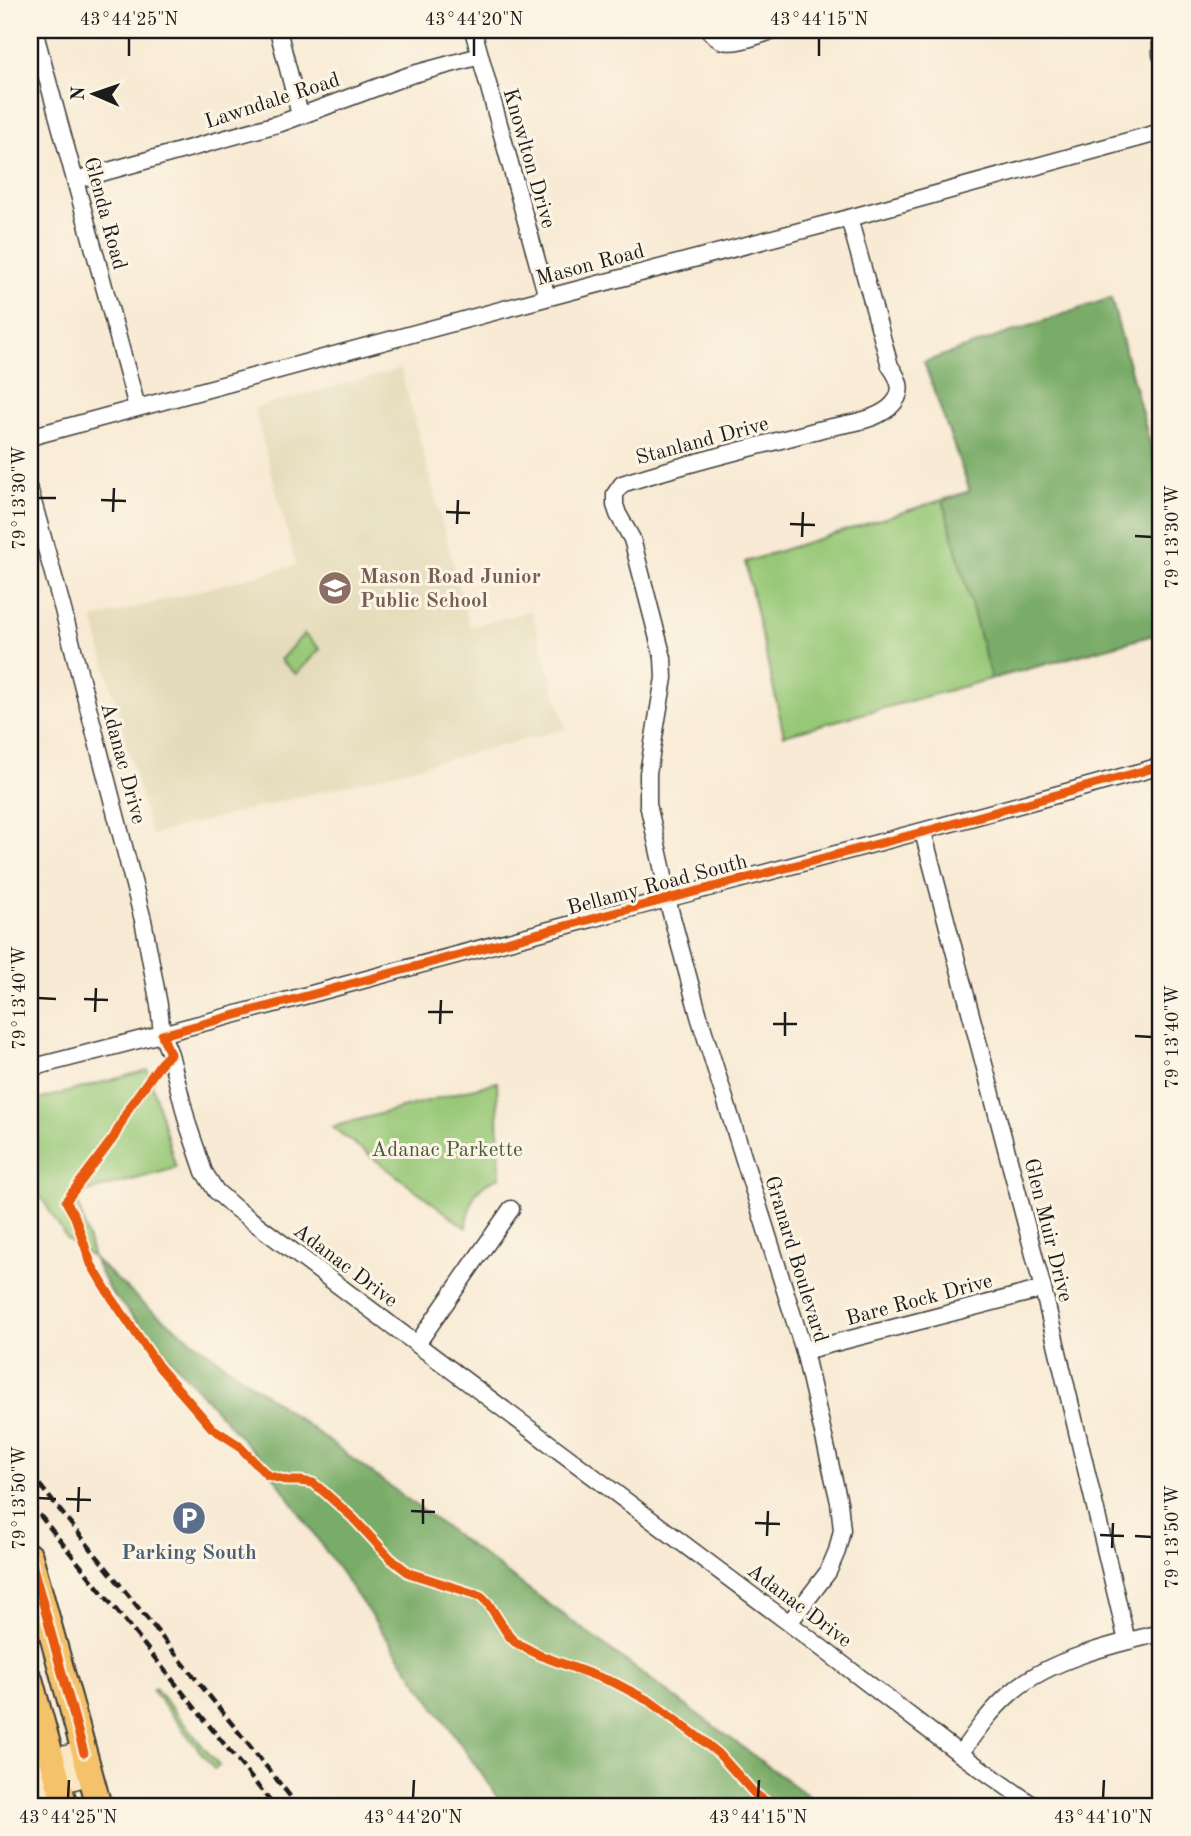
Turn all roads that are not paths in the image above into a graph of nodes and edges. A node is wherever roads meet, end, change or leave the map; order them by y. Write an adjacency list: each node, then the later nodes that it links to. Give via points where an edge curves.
1 (34, 30): 11 (street, Glenda Road)
2 (278, 30): 9 (street)
3 (473, 30): 8 (street, Knowlton Drive)
4 (708, 30): 5 (street, via 720,41 729,41)
5 (776, 30)
6 (1161, 31): 7 (street)
7 (1161, 55)
8 (480, 56): 9 (street, Lawndale Road, via 410,75); 13 (street, Knowlton Drive)
9 (300, 115): 11 (street, Lawndale Road)
10 (1161, 132): 12 (street, Mason Road)
11 (76, 180): 14 (street, Glenda Road)
12 (849, 218): 13 (street, Mason Road); 19 (street, Stanland Drive, via 890,366 898,378 900,389 890,407 875,416 622,484 615,494 618,514 632,539 663,657 648,804)
13 (547, 297): 14 (street, Mason Road)
14 (137, 407): 15 (street, Mason Road)
15 (30, 437)
16 (30, 491): 20 (street, Adanac Drive, via 143,920)
17 (1161, 766): 18 (street, Bellamy Road South)
18 (923, 832): 19 (street, Bellamy Road South); 23 (street, Glen Muir Drive)
19 (667, 899): 20 (street, Bellamy Road South); 25 (street, Granard Boulevard)
20 (162, 1035): 21 (street, Bellamy Road South); 24 (street, Adanac Drive, via 195,1149 216,1191)
21 (30, 1068)
22 (511, 1209): 24 (street)
23 (1043, 1289): 25 (street, Bare Rock Drive); 29 (street, Glen Muir Drive)
24 (417, 1344): 27 (street, Adanac Drive)
25 (804, 1351): 27 (street, Granard Boulevard, via 842,1530 828,1572)
26 (30, 1556): 32 (main road)
27 (789, 1623): 31 (street, Adanac Drive)
28 (1161, 1633): 29 (street)
29 (1127, 1641): 31 (street, via 1065,1660 1012,1691 981,1723)
30 (30, 1679): 33 (main road)
31 (960, 1754): 37 (street, Adanac Drive)
32 (87, 1763): 33 (street); 36 (main road)
33 (47, 1770): 34 (street); 35 (main road)
34 (30, 1790)
35 (65, 1806)
36 (99, 1806)
37 (1034, 1806)

